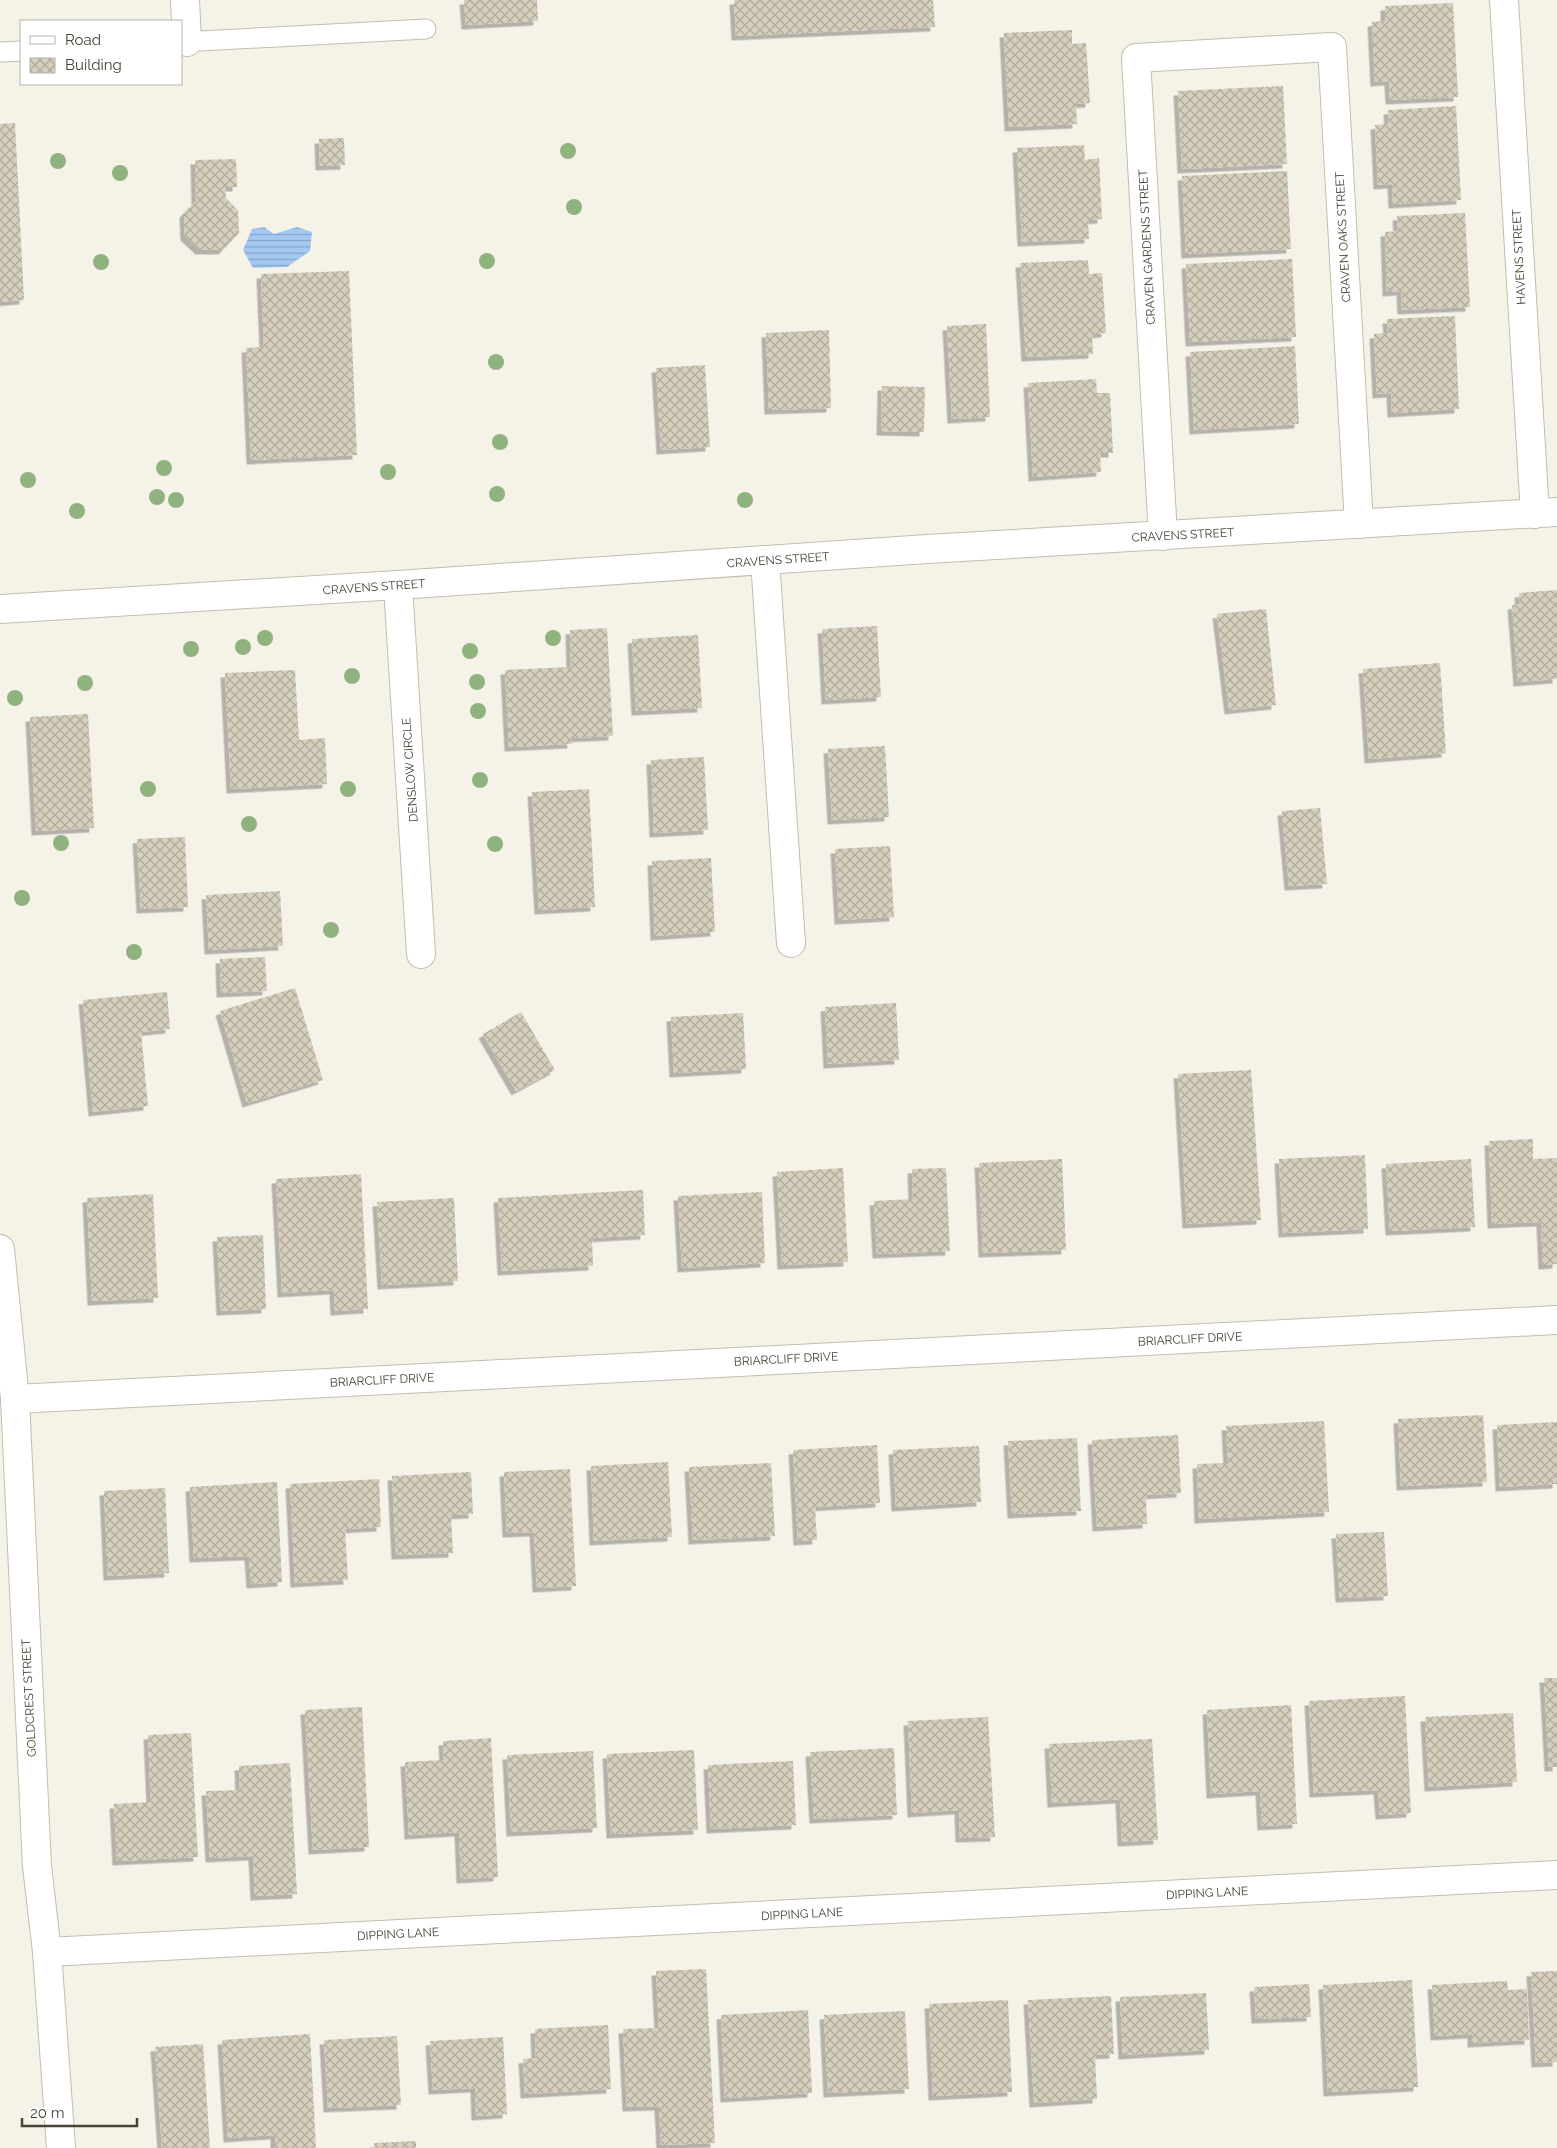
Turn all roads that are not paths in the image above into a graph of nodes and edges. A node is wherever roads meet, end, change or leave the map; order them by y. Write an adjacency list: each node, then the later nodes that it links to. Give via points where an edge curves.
1 (185, 0): 4 (street)
2 (1504, 0): 8 (street, HAVENS STREET)
3 (426, 29): 4 (lane)
4 (184, 42)
5 (20, 51): 6 (lane)
6 (0, 52)
7 (1235, 53): 9 (street, CRAVEN OAKS STREET, via 1332,47); 10 (street, CRAVEN GARDENS STREET, via 1136,58)
8 (1546, 513): 9 (street, CRAVENS STREET)
9 (1359, 524): 10 (street, CRAVENS STREET)
10 (1163, 536): 11 (street, CRAVENS STREET)
11 (765, 560): 12 (street, CRAVENS STREET); 14 (street)
12 (398, 586): 13 (street, CRAVENS STREET); 15 (street, DENSLOW CIRCLE)
13 (0, 609)
14 (791, 943)
15 (421, 954)
16 (0, 1249): 18 (street, GOLDCREST STREET)
17 (1557, 1320): 18 (street, BRIARCLIFF DRIVE)
18 (15, 1399): 20 (street, GOLDCREST STREET, via 37,1866)
19 (1557, 1875): 20 (street, DIPPING LANE)
20 (47, 1952): 21 (street, GOLDCREST STREET)
21 (61, 2148)

